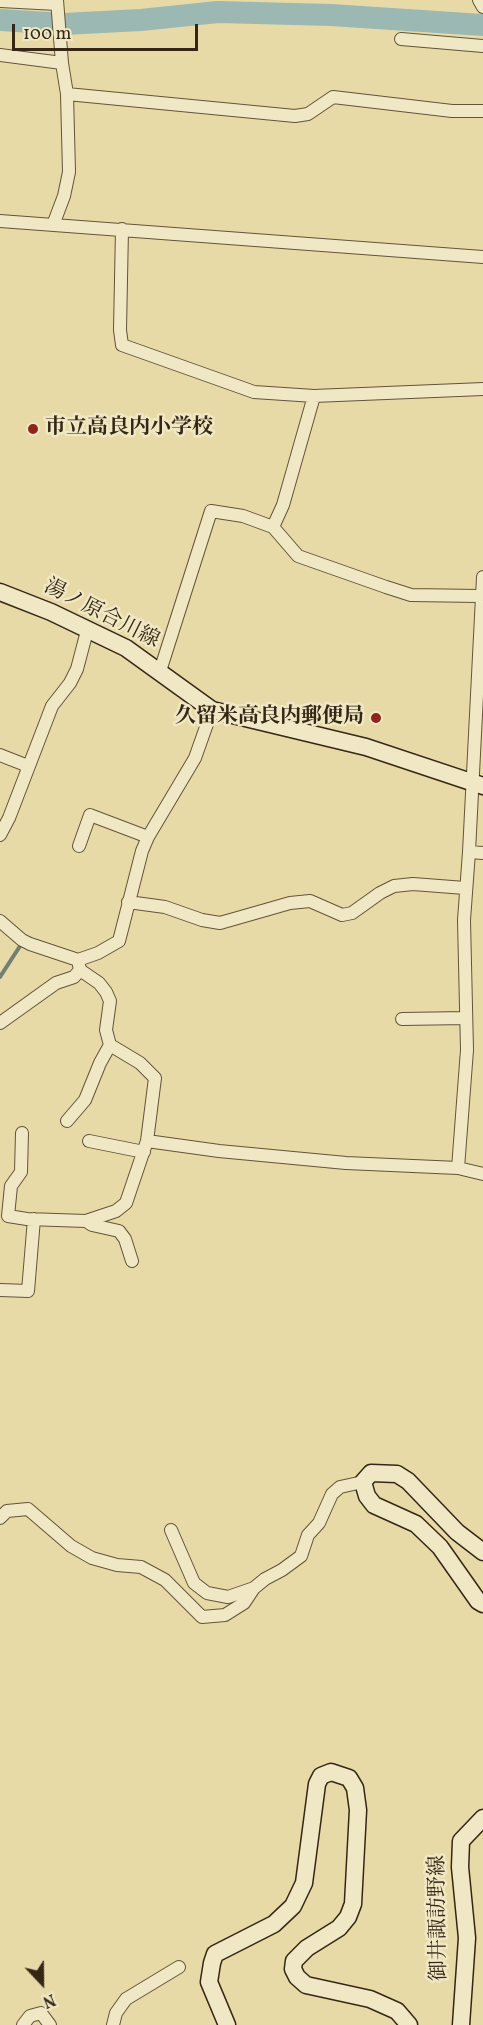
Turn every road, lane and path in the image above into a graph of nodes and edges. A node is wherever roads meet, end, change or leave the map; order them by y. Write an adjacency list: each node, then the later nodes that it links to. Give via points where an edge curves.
1 (479, 0): 4 (street)
2 (0, 1): 3 (street)
3 (58, 4): 8 (street)
4 (483, 7)
5 (401, 39): 6 (street)
6 (483, 46)
7 (0, 55): 8 (street)
8 (62, 63): 9 (street)
9 (67, 94): 10 (street, via 295,116 308,114 333,97); 12 (street, via 69,172)
10 (483, 111)
11 (0, 221): 12 (street)
12 (53, 225): 13 (street)
13 (122, 230): 14 (street); 16 (street, via 122,345 254,392)
14 (483, 257)
15 (483, 389): 16 (street)
16 (314, 396): 17 (street)
17 (273, 527): 18 (street, via 298,556 411,595); 22 (street, via 243,516 211,511)
18 (482, 587): 21 (street)
19 (0, 592): 20 (main road, 湯ノ原合川線)
20 (87, 631): 22 (main road, 湯ノ原合川線, via 126,648); 25 (street, via 77,669 52,706)
21 (481, 658): 26 (street)
22 (160, 671): 23 (main road, 湯ノ原合川線)
23 (212, 710): 26 (main road, 湯ノ原合川線, via 366,747); 28 (street, via 195,758)
24 (0, 755): 25 (street)
25 (28, 766): 27 (street)
26 (478, 784): 30 (street)
27 (0, 835)
28 (148, 837): 29 (street, via 90,815); 33 (street)
29 (80, 846)
30 (469, 852): 31 (street); 32 (street)
31 (483, 853)
32 (465, 888): 33 (street, via 394,886 352,913 342,915 310,901 290,903 220,924 165,907); 36 (street)
33 (128, 902): 35 (street, via 118,941)
34 (0, 921): 35 (street, via 22,940)
35 (79, 965): 38 (street, via 74,978 56,983); 39 (street, via 99,983 110,1001 106,1030)
36 (466, 1018): 37 (street); 44 (street)
37 (402, 1019)
38 (0, 1023)
39 (110, 1045): 40 (street, via 85,1100); 43 (street, via 140,1063 155,1078)
40 (67, 1121)
41 (22, 1133): 46 (street, via 21,1172 11,1186 8,1216)
42 (89, 1141): 43 (street)
43 (146, 1147): 44 (street); 47 (street, via 126,1203 116,1211)
44 (458, 1168): 45 (street)
45 (483, 1174)
46 (34, 1219): 47 (street); 49 (street, via 28,1291)
47 (86, 1221): 48 (street, via 119,1231)
48 (132, 1261)
49 (0, 1290)
50 (363, 1482): 53 (main road, via 371,1473 397,1474); 54 (street, via 340,1487 332,1494 319,1523 308,1535 301,1556); 55 (main road, via 374,1505 416,1524 440,1547)
51 (0, 1518): 54 (street, via 7,1511 28,1509 71,1546 92,1558 141,1567 165,1580 202,1617 225,1615 244,1603)
52 (171, 1530): 54 (street, via 194,1583 207,1593 228,1597)
53 (483, 1552)
54 (254, 1588)
55 (483, 1604)
56 (483, 1818): 63 (main road, 御井諏訪野線, via 461,1841 467,1938)
57 (179, 1967): 60 (street, via 126,1999)
58 (23, 2025): 59 (street, via 30,2016 41,2013)
59 (50, 2025)
60 (113, 2025)
61 (227, 2025): 62 (main road, via 209,1982 215,1954 274,1924 293,1906 304,1882 317,1784 321,1776 332,1772 349,1778 355,1788 358,1810 353,1904 339,1928 307,1948 294,1961 293,1969 306,1985 370,1999 396,2011)
62 (409, 2025)
63 (461, 2025)

